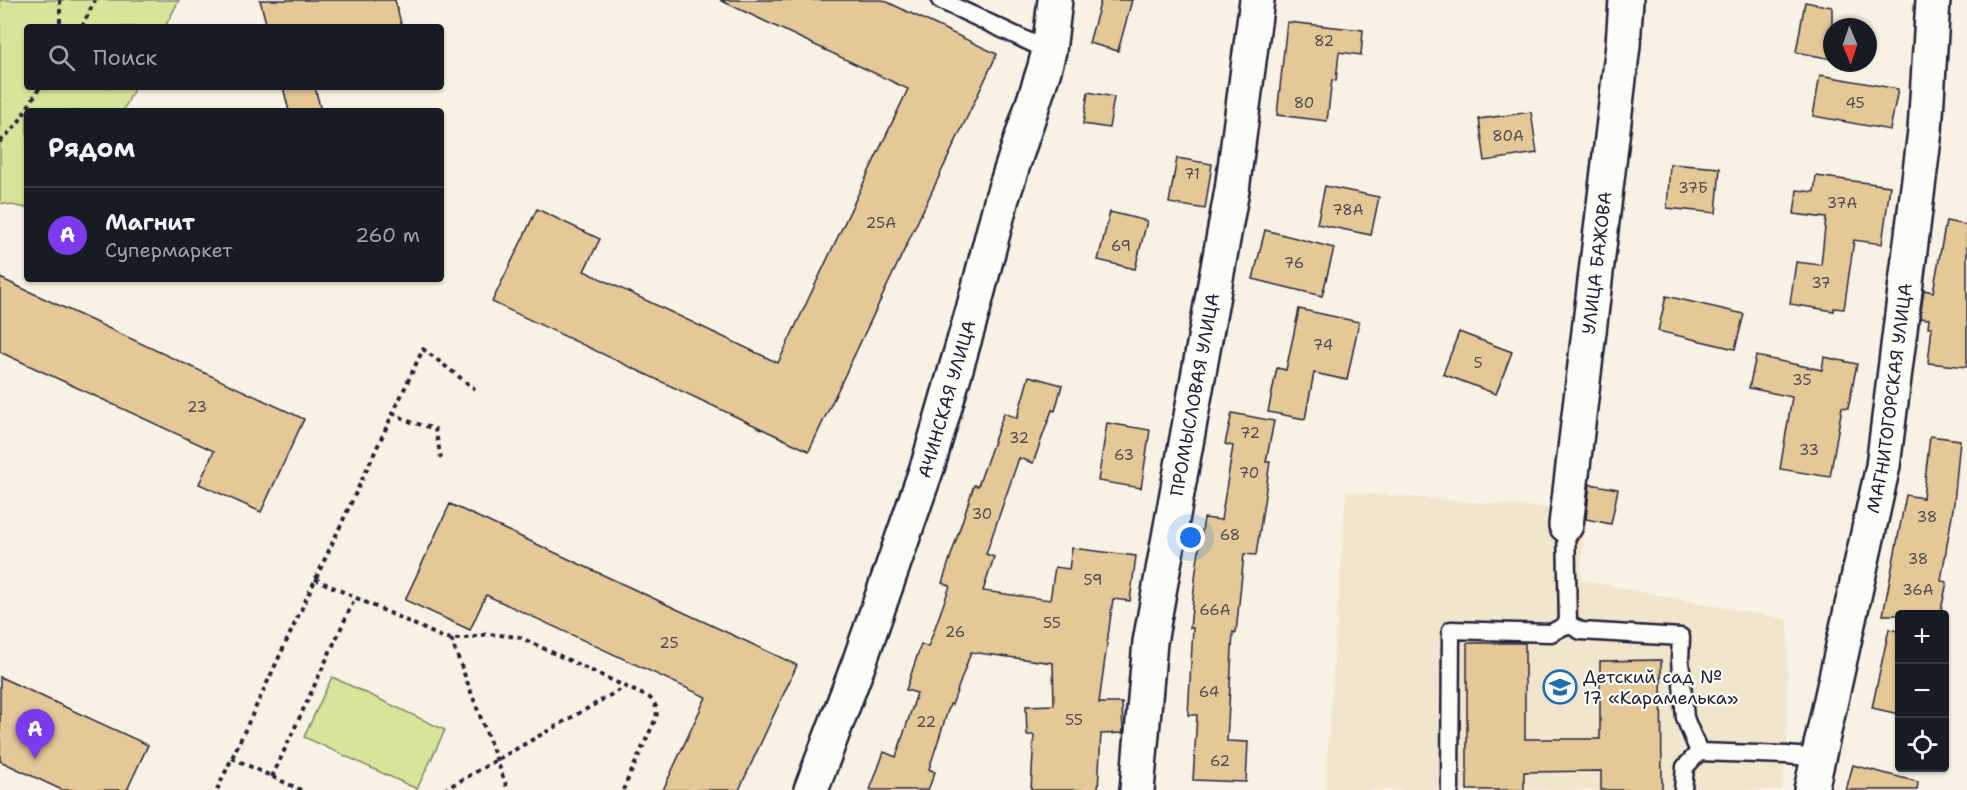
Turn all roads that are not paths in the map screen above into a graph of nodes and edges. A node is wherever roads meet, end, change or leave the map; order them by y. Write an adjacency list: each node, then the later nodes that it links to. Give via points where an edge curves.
1 (940, 0): 6 (lane)
2 (1055, 0): 6 (street, АЧИНСКАЯ УЛИЦА)
3 (1257, 0): 12 (street, ПРОМЫСЛОВАЯ УЛИЦА, via 1233,190 1150,642)
4 (1626, 0): 7 (street, УЛИЦА БАЖОВА)
5 (1933, 0): 10 (street, МАГНИТОГОРСКАЯ УЛИЦА, via 1925,131 1883,466)
6 (1049, 51): 11 (street, АЧИНСКАЯ УЛИЦА, via 1002,198 928,465)
7 (1566, 525): 8 (lane)
8 (1568, 624): 9 (lane, via 1581,631 1681,637 1685,718); 13 (lane, via 1551,633 1451,630)
9 (1700, 752): 10 (lane); 14 (lane, via 1685,766)
10 (1819, 758): 15 (street, МАГНИТОГОРСКАЯ УЛИЦА)
11 (811, 790)
12 (1137, 790)
13 (1450, 790)
14 (1683, 790)
15 (1811, 790)

